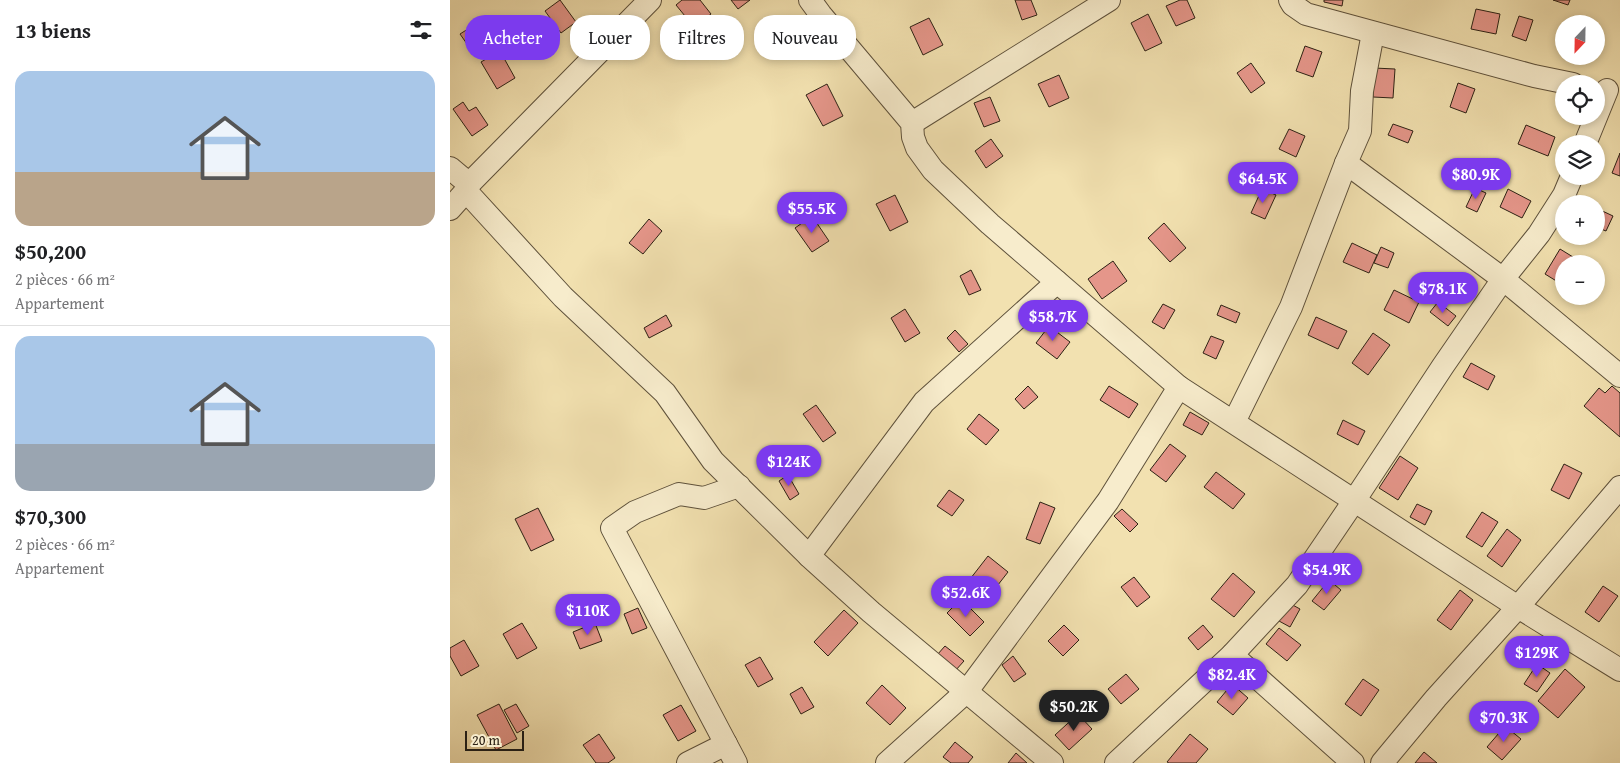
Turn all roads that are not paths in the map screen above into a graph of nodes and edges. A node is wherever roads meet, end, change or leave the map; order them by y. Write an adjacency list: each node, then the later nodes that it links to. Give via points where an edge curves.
1 (650, 0): 13 (street)
2 (810, 0): 8 (street)
3 (1110, 0): 8 (street)
4 (1290, 0): 5 (street, via 1306,14)
5 (1373, 33): 6 (street); 10 (street, via 1362,91 1360,131)
6 (1555, 80)
7 (1608, 90): 9 (street)
8 (912, 123): 16 (street, via 917,148 933,170)
9 (1589, 135)
10 (1346, 163): 15 (street); 19 (street, via 1291,307)
11 (450, 168): 13 (street)
12 (1568, 185): 15 (street, via 1539,234)
13 (468, 187): 14 (street); 20 (street, via 562,297 665,393 713,461)
14 (450, 209)
15 (1503, 279): 17 (street); 22 (street)
16 (1057, 282): 18 (street); 23 (street, via 924,402)
17 (1620, 376)
18 (1179, 387): 19 (street); 27 (street, via 1108,501)
19 (1234, 422): 22 (street)
20 (739, 486): 23 (street); 28 (street, via 704,498 679,494 636,512 612,528)
21 (1620, 486): 24 (street)
22 (1354, 501): 24 (street); 25 (street, via 1297,585)
23 (809, 556): 27 (street)
24 (1518, 607): 26 (street); 34 (street)
25 (1232, 655): 32 (street); 33 (street)
26 (1620, 670)
27 (967, 691): 30 (street); 31 (street)
28 (731, 754): 29 (street)
29 (688, 763)
30 (887, 763)
31 (1052, 763)
32 (1116, 763)
33 (1353, 763)
34 (1382, 763)

